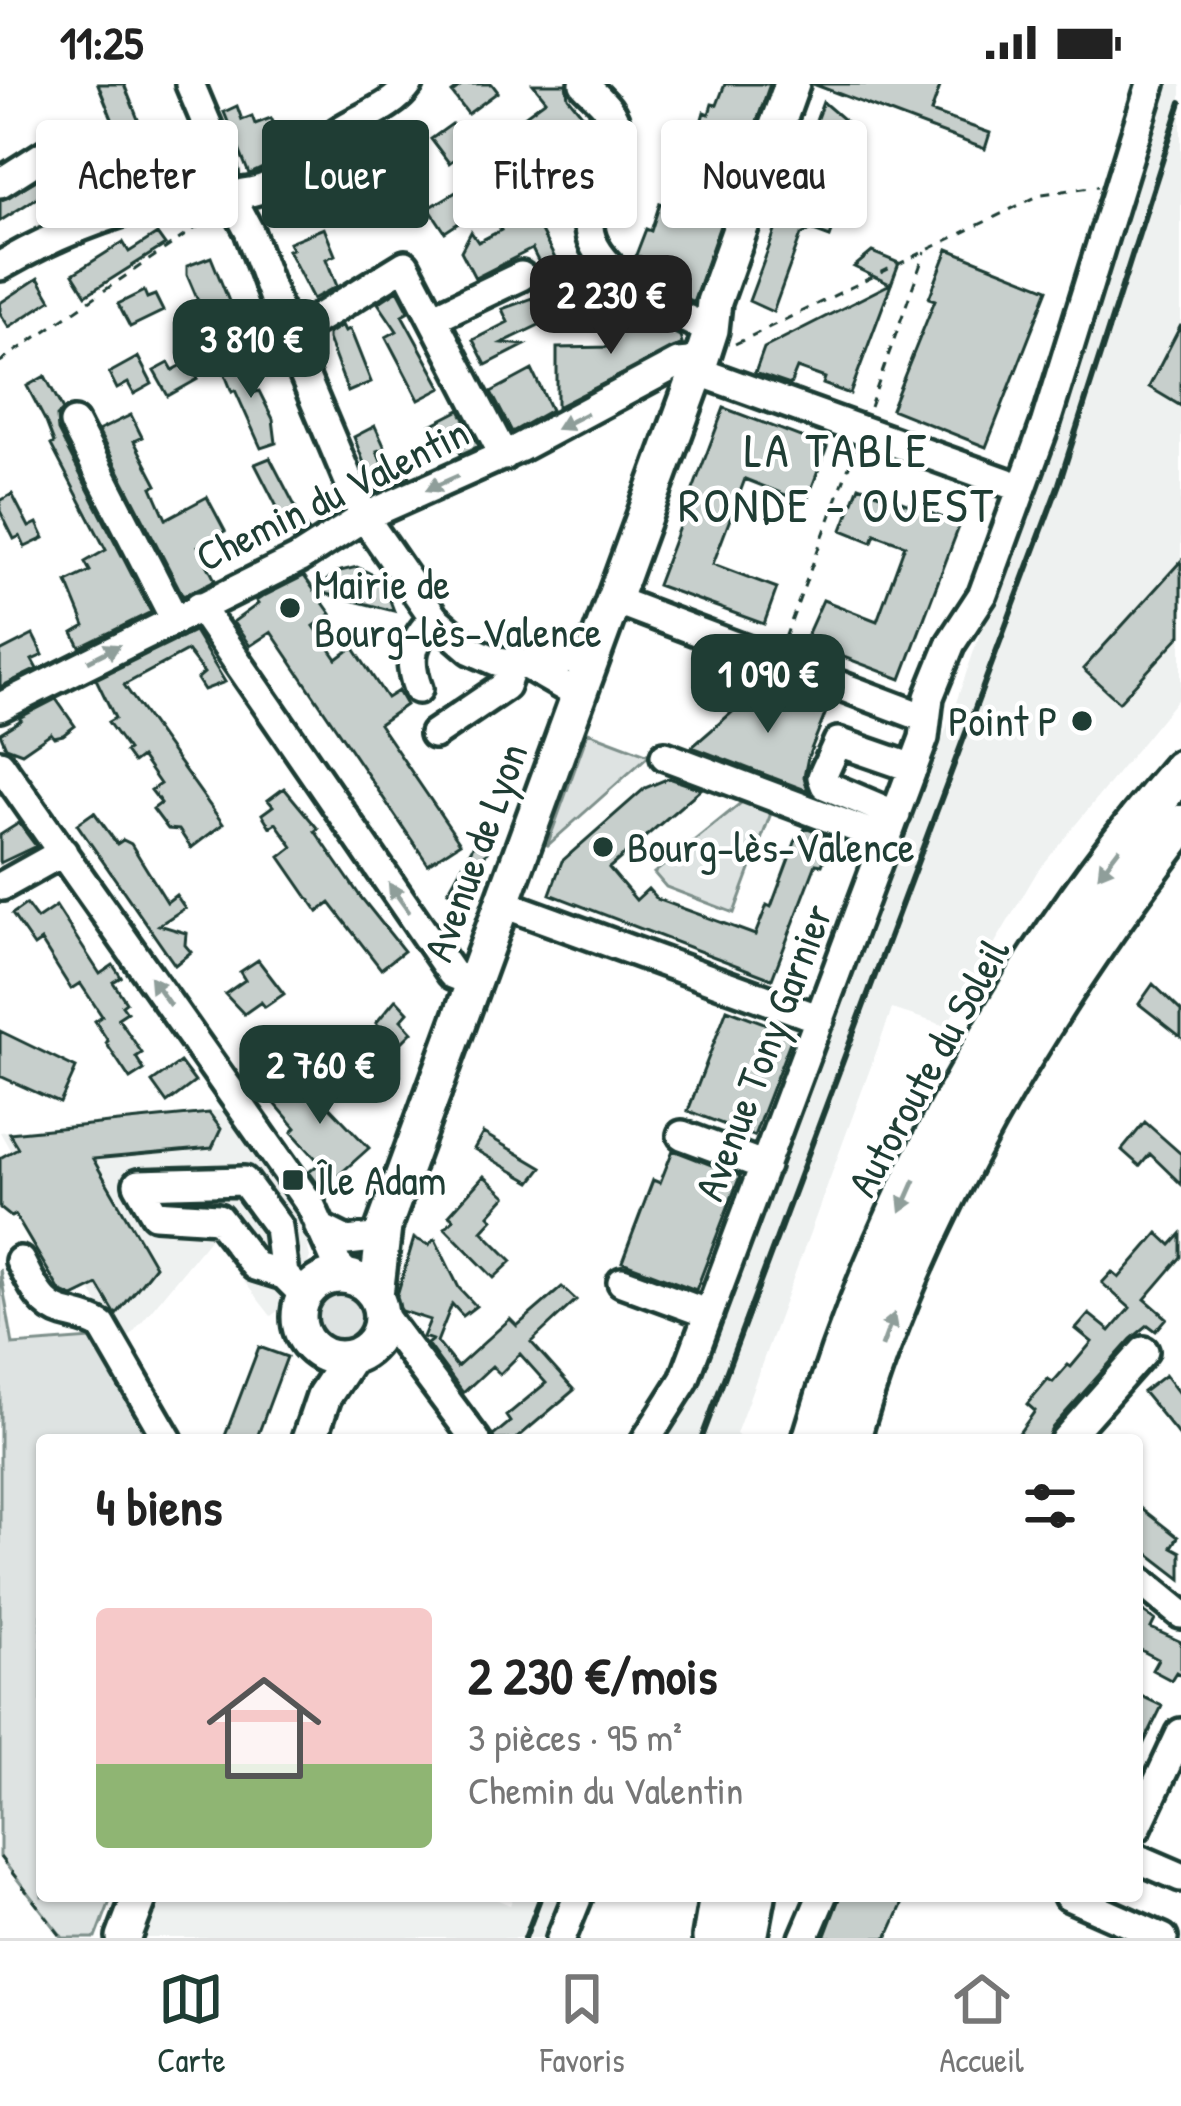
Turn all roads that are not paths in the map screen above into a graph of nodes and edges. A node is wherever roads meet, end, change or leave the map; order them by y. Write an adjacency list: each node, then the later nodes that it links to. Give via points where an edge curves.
1 (190, 84): 7 (street)
2 (409, 84): 10 (street, via 278,181)
3 (584, 84): 17 (street, via 611,111 616,130 588,223 595,248)
4 (792, 84): 17 (main road)
5 (812, 84): 17 (main road)
6 (1151, 84): 20 (street, Avenue Tony Garnier)
7 (205, 120)
8 (36, 160): 9 (street)
9 (0, 183)
10 (238, 193)
11 (238, 213): 16 (street)
12 (76, 228): 13 (street)
13 (0, 266)
14 (521, 275): 15 (street)
15 (433, 318): 16 (street, via 405,265); 19 (street)
16 (288, 337): 21 (street)
17 (703, 354): 19 (street, Chemin du Valentin, one-way to 19); 20 (street, via 862,431); 22 (main road)
18 (74, 422): 23 (street)
19 (503, 456): 21 (street, Chemin du Valentin, one-way to 21)
20 (1022, 488): 29 (street, Avenue Tony Garnier)
21 (364, 517): 23 (street, Chemin du Valentin); 24 (street)
22 (614, 600): 26 (main road, Avenue de Lyon); 29 (street)
23 (186, 612): 28 (street, Chemin du Valentin, one-way to 23); 40 (street, one-way to 23, via 452,974 310,769)
24 (434, 618): 25 (street, via 471,650); 27 (street, via 417,635 409,663)
25 (519, 664): 26 (street); 30 (street, via 505,686)
26 (590, 668): 39 (main road, Avenue de Lyon)
27 (418, 689)
28 (0, 706)
29 (925, 718): 33 (street, Avenue Tony Garnier)
30 (434, 734)
31 (665, 756): 36 (street)
32 (0, 764): 37 (street)
33 (913, 768): 36 (street, Avenue Tony Garnier); 36 (street, via 838,742 822,777)
34 (1181, 770): 55 (highway, Autoroute du Soleil, one-way to 55, via 1075,908 926,1154)
35 (1181, 825): 56 (highway, Autoroute du Soleil, one-way to 35, via 899,1300 959,1169 1104,926)
36 (892, 827): 41 (street, Avenue Tony Garnier)
37 (63, 852): 38 (street); 44 (street, one-way to 37)
38 (2, 886)
39 (504, 904): 40 (main road, Avenue de Lyon); 41 (street)
40 (475, 983): 45 (main road, Avenue de Lyon)
41 (820, 1018): 43 (street, Avenue Tony Garnier)
42 (682, 1135): 43 (street)
43 (765, 1166): 49 (street, Avenue Tony Garnier)
44 (319, 1227): 45 (street, via 347,1241); 48 (street)
45 (379, 1232): 48 (main road, Avenue de Lyon)
46 (20, 1261): 51 (street, via 50,1306 102,1326)
47 (622, 1282): 49 (street)
48 (339, 1304): 48 (street, via 244,1181 138,1184 155,1214 218,1218 255,1265); 52 (main road); 53 (street, via 413,1358)
49 (709, 1314): 54 (street, Avenue Tony Garnier, via 684,1380)
50 (1144, 1351): 57 (street)
51 (165, 1434)
52 (311, 1434)
53 (471, 1434)
54 (650, 1434)
55 (815, 1434)
56 (851, 1434)
57 (1070, 1434)
58 (1143, 1586): 59 (street)
59 (1181, 1614)
60 (1181, 1733): 61 (street)
61 (1143, 1814)
62 (1143, 1861): 63 (street)
63 (1181, 1877)
64 (138, 1902): 70 (main road)
65 (576, 1902): 71 (street)
66 (719, 1902): 72 (highway)
67 (754, 1902): 73 (highway)
68 (819, 1902): 74 (street)
69 (1103, 1904): 75 (street); 76 (street)
70 (124, 1938)
71 (561, 1938)
72 (713, 1938)
73 (747, 1938)
74 (804, 1938)
75 (1088, 1938)
76 (1163, 1938)

